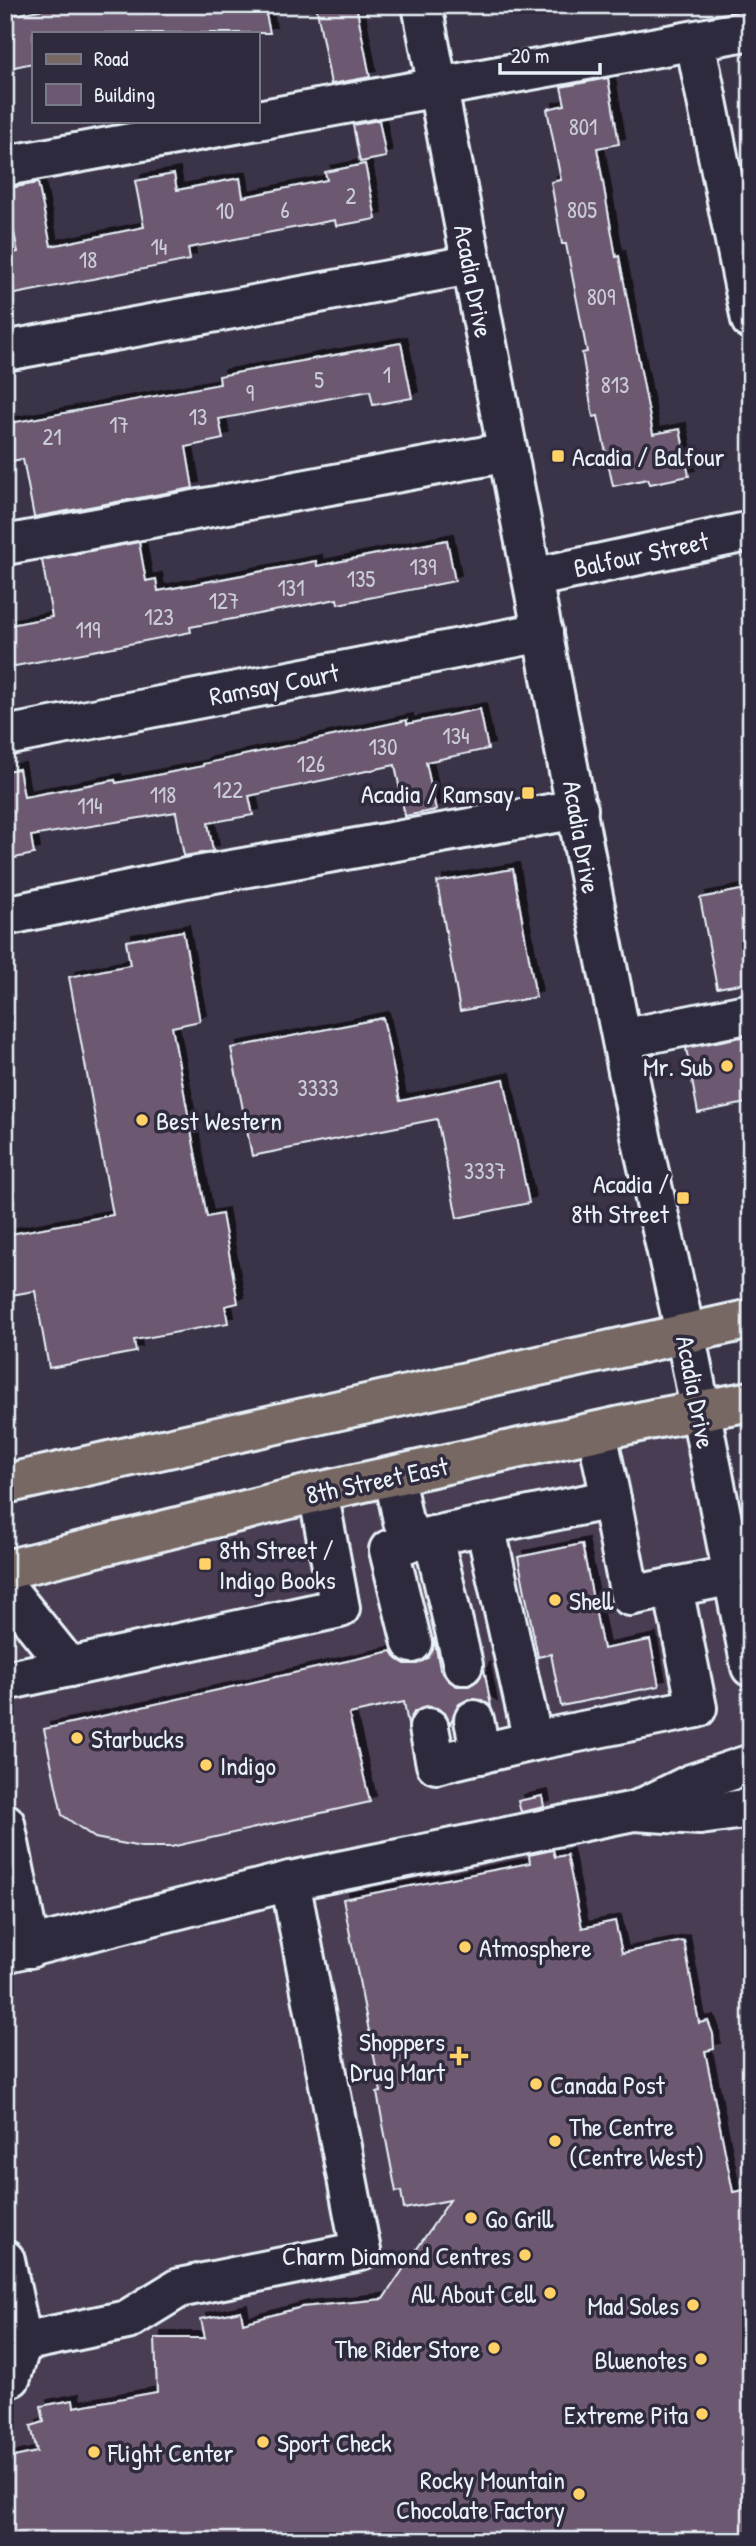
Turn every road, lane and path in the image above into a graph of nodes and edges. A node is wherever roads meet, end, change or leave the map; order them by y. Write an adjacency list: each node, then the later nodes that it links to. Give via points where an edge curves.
1 (422, 5): 4 (street, Acadia Drive)
2 (751, 30): 3 (street)
3 (695, 41): 4 (street); 9 (street)
4 (438, 88): 5 (street); 8 (street, Acadia Drive)
5 (259, 120)
6 (249, 122): 7 (street)
7 (5, 166)
8 (470, 265): 10 (street); 11 (street, Acadia Drive)
9 (751, 320)
10 (5, 351)
11 (508, 452): 13 (street); 14 (street, Acadia Drive)
12 (751, 531): 14 (street, Balfour Street)
13 (5, 545)
14 (531, 578): 15 (street, Acadia Drive)
15 (543, 632): 16 (street, Ramsay Court); 17 (street, Acadia Drive)
16 (5, 736)
17 (578, 809): 18 (street, via 212,873); 20 (street, Acadia Drive)
18 (5, 916)
19 (751, 1013): 20 (street)
20 (622, 1039): 22 (street, Acadia Drive)
21 (751, 1320): 22 (main road)
22 (685, 1332): 24 (street, Acadia Drive); 27 (main road)
23 (751, 1401): 24 (main road, 8th Street East)
24 (701, 1411): 25 (main road, 8th Street East); 35 (street, Acadia Drive)
25 (597, 1433): 26 (main road, 8th Street East); 29 (street)
26 (394, 1477): 28 (main road, 8th Street East); 31 (street, via 403,1521)
27 (5, 1484)
28 (318, 1492): 32 (main road, 8th Street East); 38 (street, via 340,1608)
29 (611, 1499): 30 (street); 34 (street, via 630,1596)
30 (485, 1525): 31 (street); 42 (street)
31 (424, 1538): 36 (street, via 389,1550); 37 (street)
32 (5, 1570)
33 (5, 1587): 38 (street)
34 (673, 1588): 35 (street); 42 (street, via 697,1708)
35 (741, 1594): 39 (street, Acadia Drive)
36 (412, 1643)
37 (463, 1665)
38 (69, 1667): 40 (street)
39 (751, 1667)
40 (5, 1681)
41 (429, 1728): 42 (street, via 436,1764 477,1737)
42 (533, 1741)
43 (751, 1764): 45 (street, via 691,1784)
44 (751, 1808): 45 (street, via 700,1815)
45 (634, 1811): 47 (street)
46 (5, 1823): 48 (street)
47 (290, 1881): 48 (street); 50 (street, via 361,2251 179,2288 127,2320)
48 (18, 1951)
49 (5, 2260): 50 (street)
50 (14, 2358)

